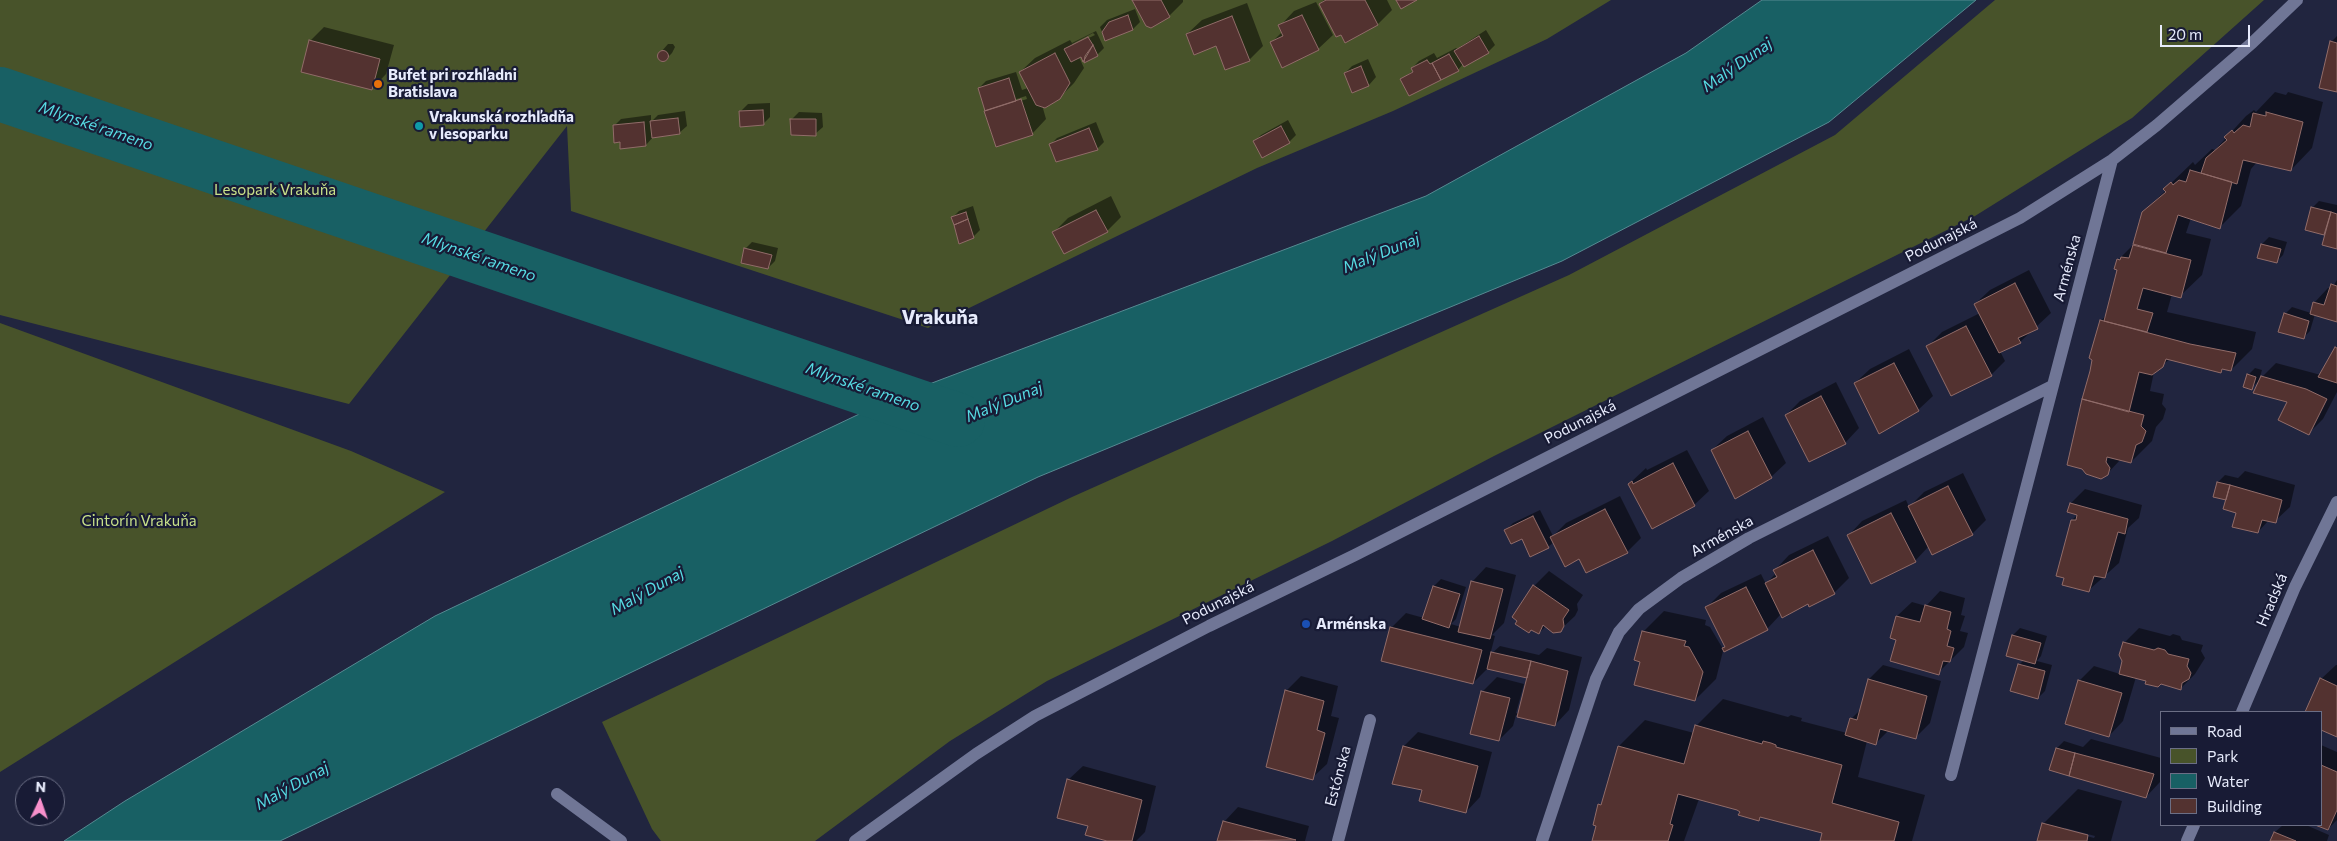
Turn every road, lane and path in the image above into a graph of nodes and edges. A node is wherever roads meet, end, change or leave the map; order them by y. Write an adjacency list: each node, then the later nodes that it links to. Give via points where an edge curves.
1 (2297, 0): 2 (street, Podunajská, via 2206,83)
2 (2112, 160): 3 (street, Arménska); 11 (street, Podunajská, via 1988,235 1035,716)
3 (2052, 386): 7 (street, Arménska); 13 (street, Arménska, via 1749,538 1680,578 1639,609 1620,632 1596,679)
4 (2337, 502): 5 (street, Hradská, via 2295,587)
5 (2242, 711)
6 (1370, 720): 12 (street, Estónska)
7 (1951, 775)
8 (557, 794): 10 (street)
9 (2194, 826): 14 (street)
10 (621, 841)
11 (855, 841)
12 (1338, 841)
13 (1542, 841)
14 (2187, 841)

